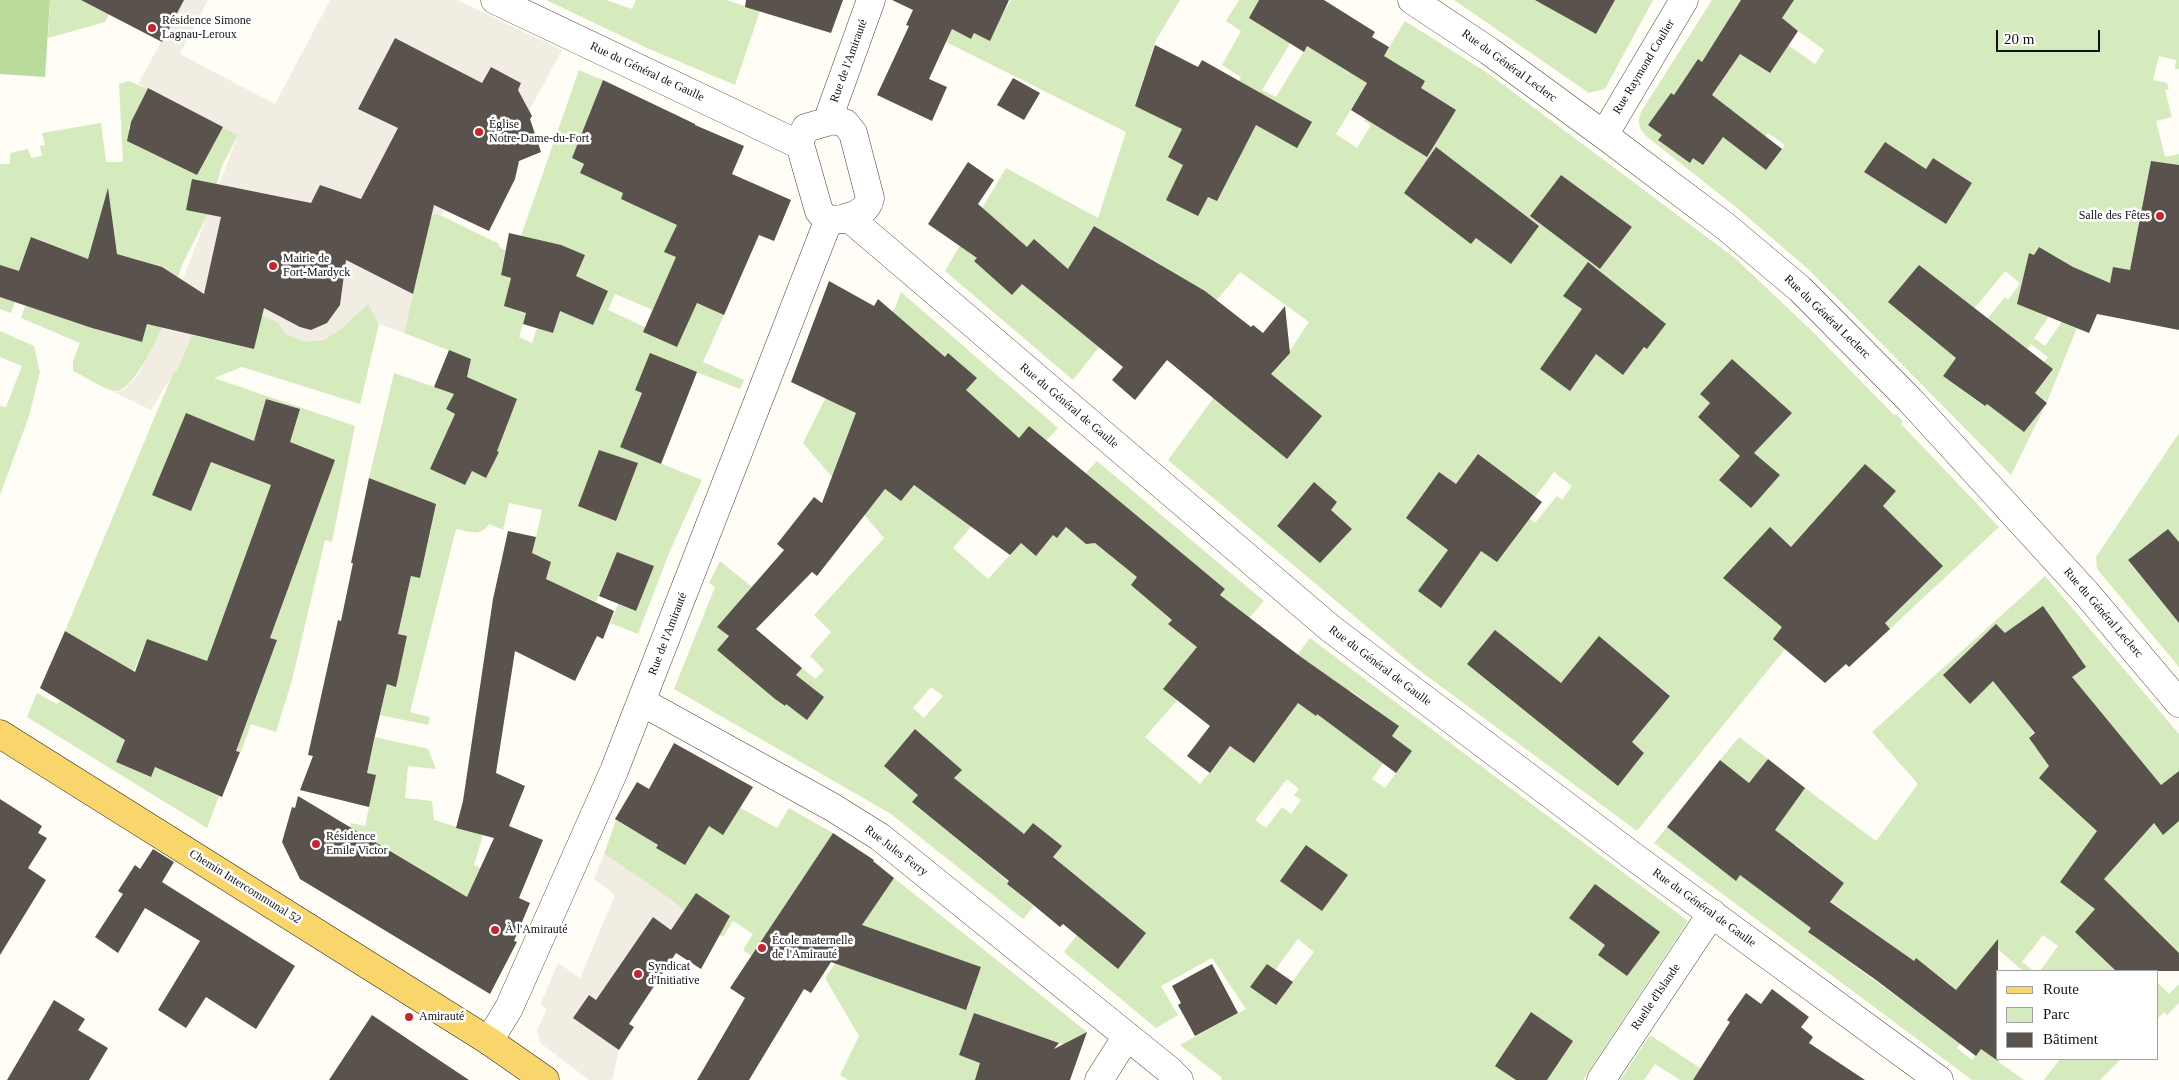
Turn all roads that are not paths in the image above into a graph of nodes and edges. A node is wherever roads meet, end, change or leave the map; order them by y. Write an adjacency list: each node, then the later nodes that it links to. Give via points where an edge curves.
1 (495, 0): 7 (street, Rue du Général de Gaulle)
2 (871, 0): 5 (street, Rue de l'Amirauté)
3 (1412, 0): 6 (street, Rue du Général Leclerc, via 1490,51)
4 (1684, 0): 6 (street, Rue Raymond Coulier)
5 (827, 122): 7 (street, via 806,128 800,137); 8 (street, via 842,122 851,129 870,195 870,202 859,213)
6 (1604, 135): 10 (street, Rue du Général Leclerc, via 1764,257 1818,306 1910,400 2045,548)
7 (800, 145): 8 (street, Rue du Général de Gaulle, via 819,211 824,218)
8 (838, 218): 9 (street, Rue de l'Amirauté); 12 (street, Rue du Général de Gaulle, via 1330,628)
9 (642, 702): 13 (street, Rue Jules Ferry, via 880,837); 14 (street, Rue de l'Amirauté, via 514,996)
10 (2179, 703)
11 (0, 734): 14 (main road, Chemin Intercommunal 52)
12 (1712, 913): 18 (street, Ruelle d'Islande); 19 (street, Rue du Général de Gaulle)
13 (1127, 1036): 16 (street); 17 (street, Rue Jules Ferry)
14 (489, 1041): 15 (main road, Chemin Intercommunal 52)
15 (545, 1080)
16 (1099, 1080)
17 (1179, 1080)
18 (1601, 1080)
19 (1939, 1080)

